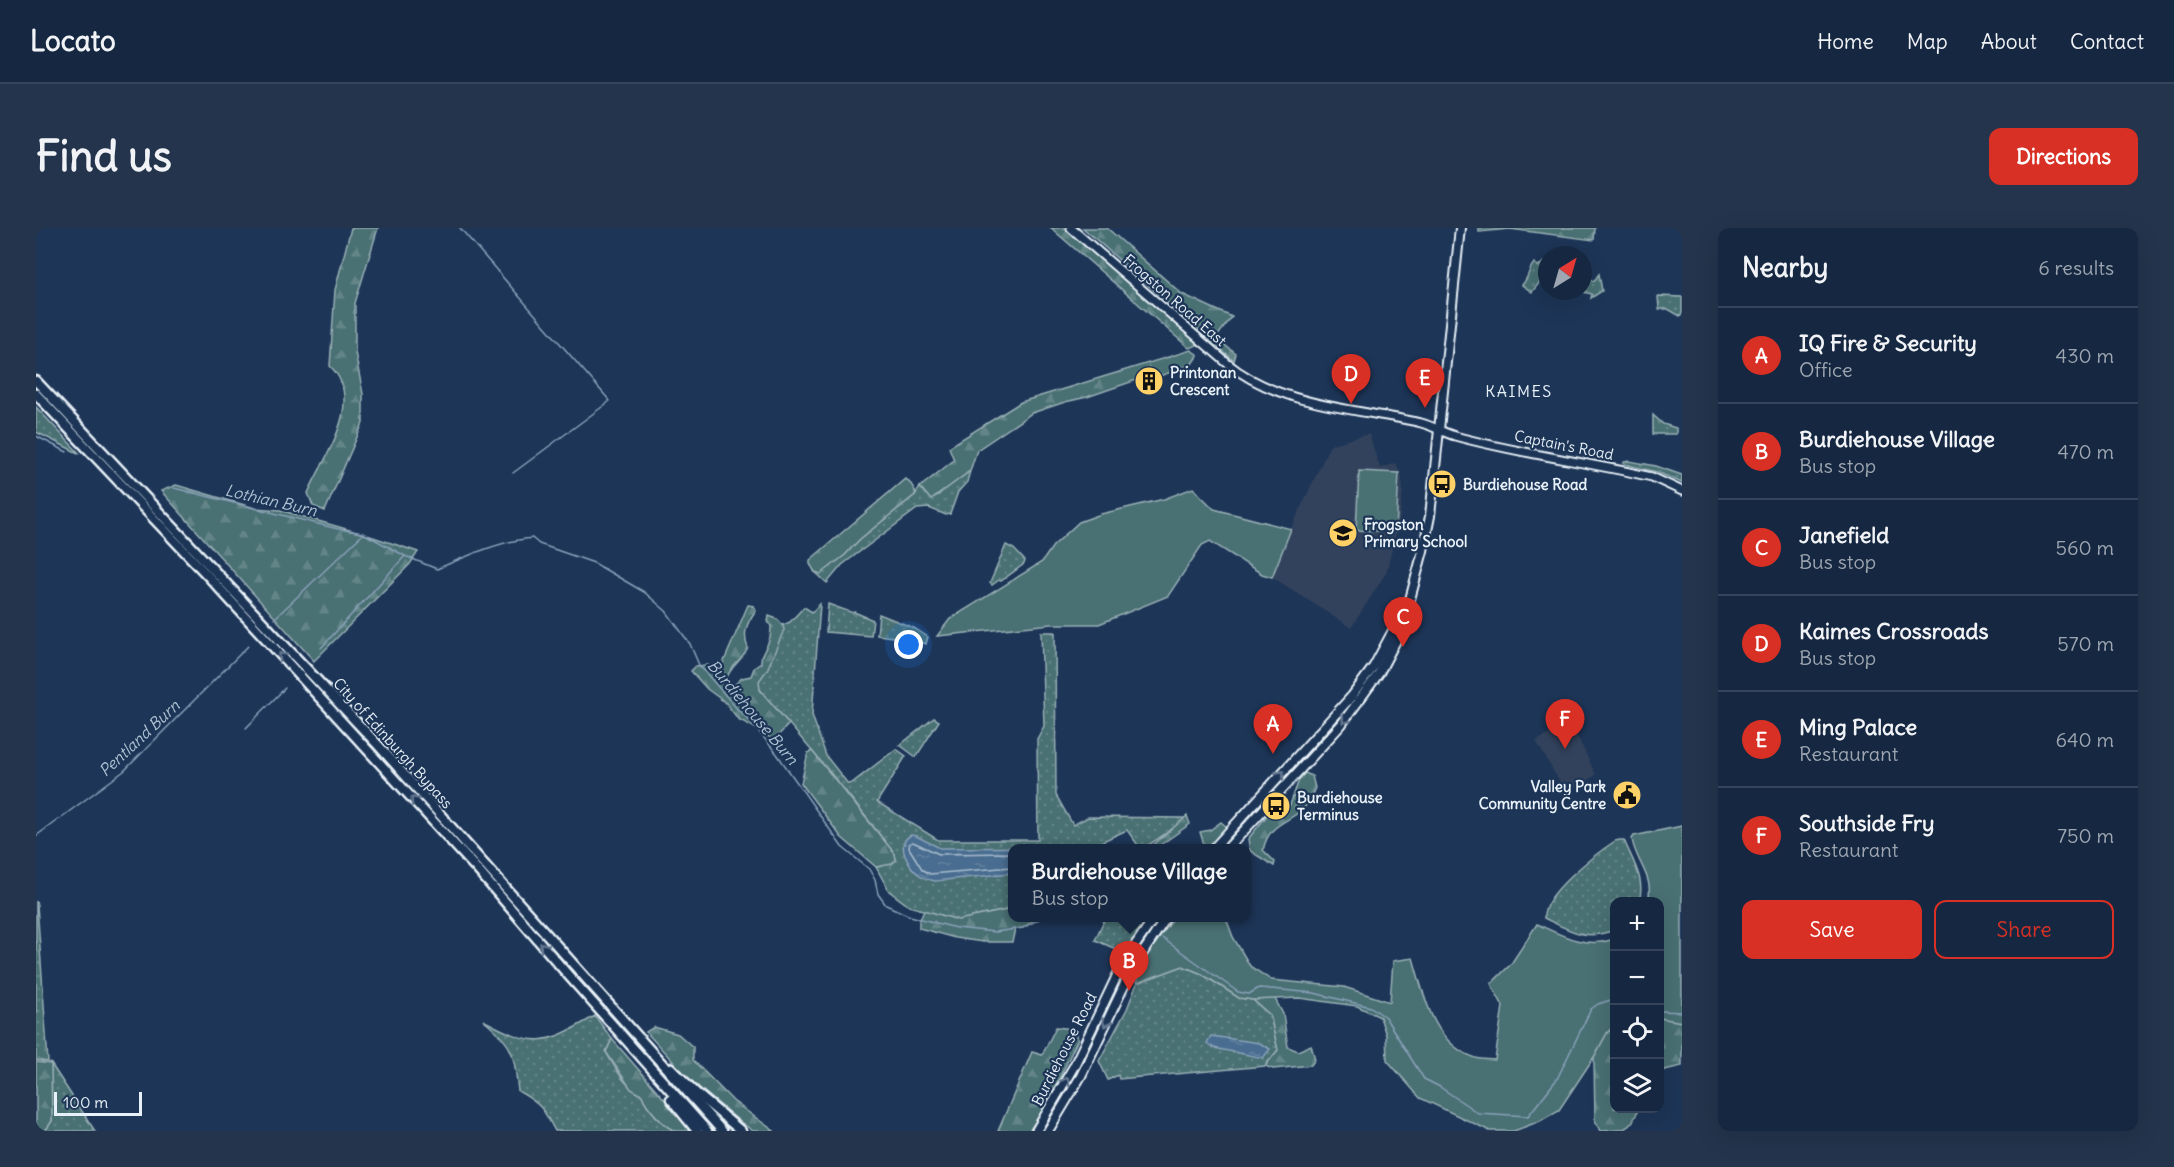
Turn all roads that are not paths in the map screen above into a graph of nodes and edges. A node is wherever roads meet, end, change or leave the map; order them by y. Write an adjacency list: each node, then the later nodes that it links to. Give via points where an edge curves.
1 (1071, 228): 5 (main road, Frogston Road East, via 1246,378 1285,394)
2 (1460, 228): 5 (main road)
3 (36, 381): 13 (highway, City of Edinburgh Bypass, via 378,745)
4 (36, 394): 12 (highway, City of Edinburgh Bypass, one-way to 4, via 476,867)
5 (1439, 429): 6 (main road, Captain's Road, via 1454,436 1652,477); 7 (main road, via 1430,516)
6 (1682, 490)
7 (1411, 598): 8 (main road, one-way to 7, via 1358,688); 9 (main road, one-way to 9, via 1392,651 1370,688)
8 (1218, 844)
9 (1233, 844)
10 (1151, 922): 18 (main road, Burdiehouse Road, one-way to 10, via 1074,1066 1119,971)
11 (1163, 922): 19 (main road, Burdiehouse Road, one-way to 19, via 1132,969 1081,1076)
12 (569, 976): 14 (highway); 15 (highway, City of Edinburgh Bypass)
13 (599, 995): 16 (highway, City of Edinburgh Bypass); 17 (highway, via 684,1081)
14 (697, 1131)
15 (707, 1131)
16 (722, 1131)
17 (741, 1131)
18 (1036, 1131)
19 (1048, 1131)

